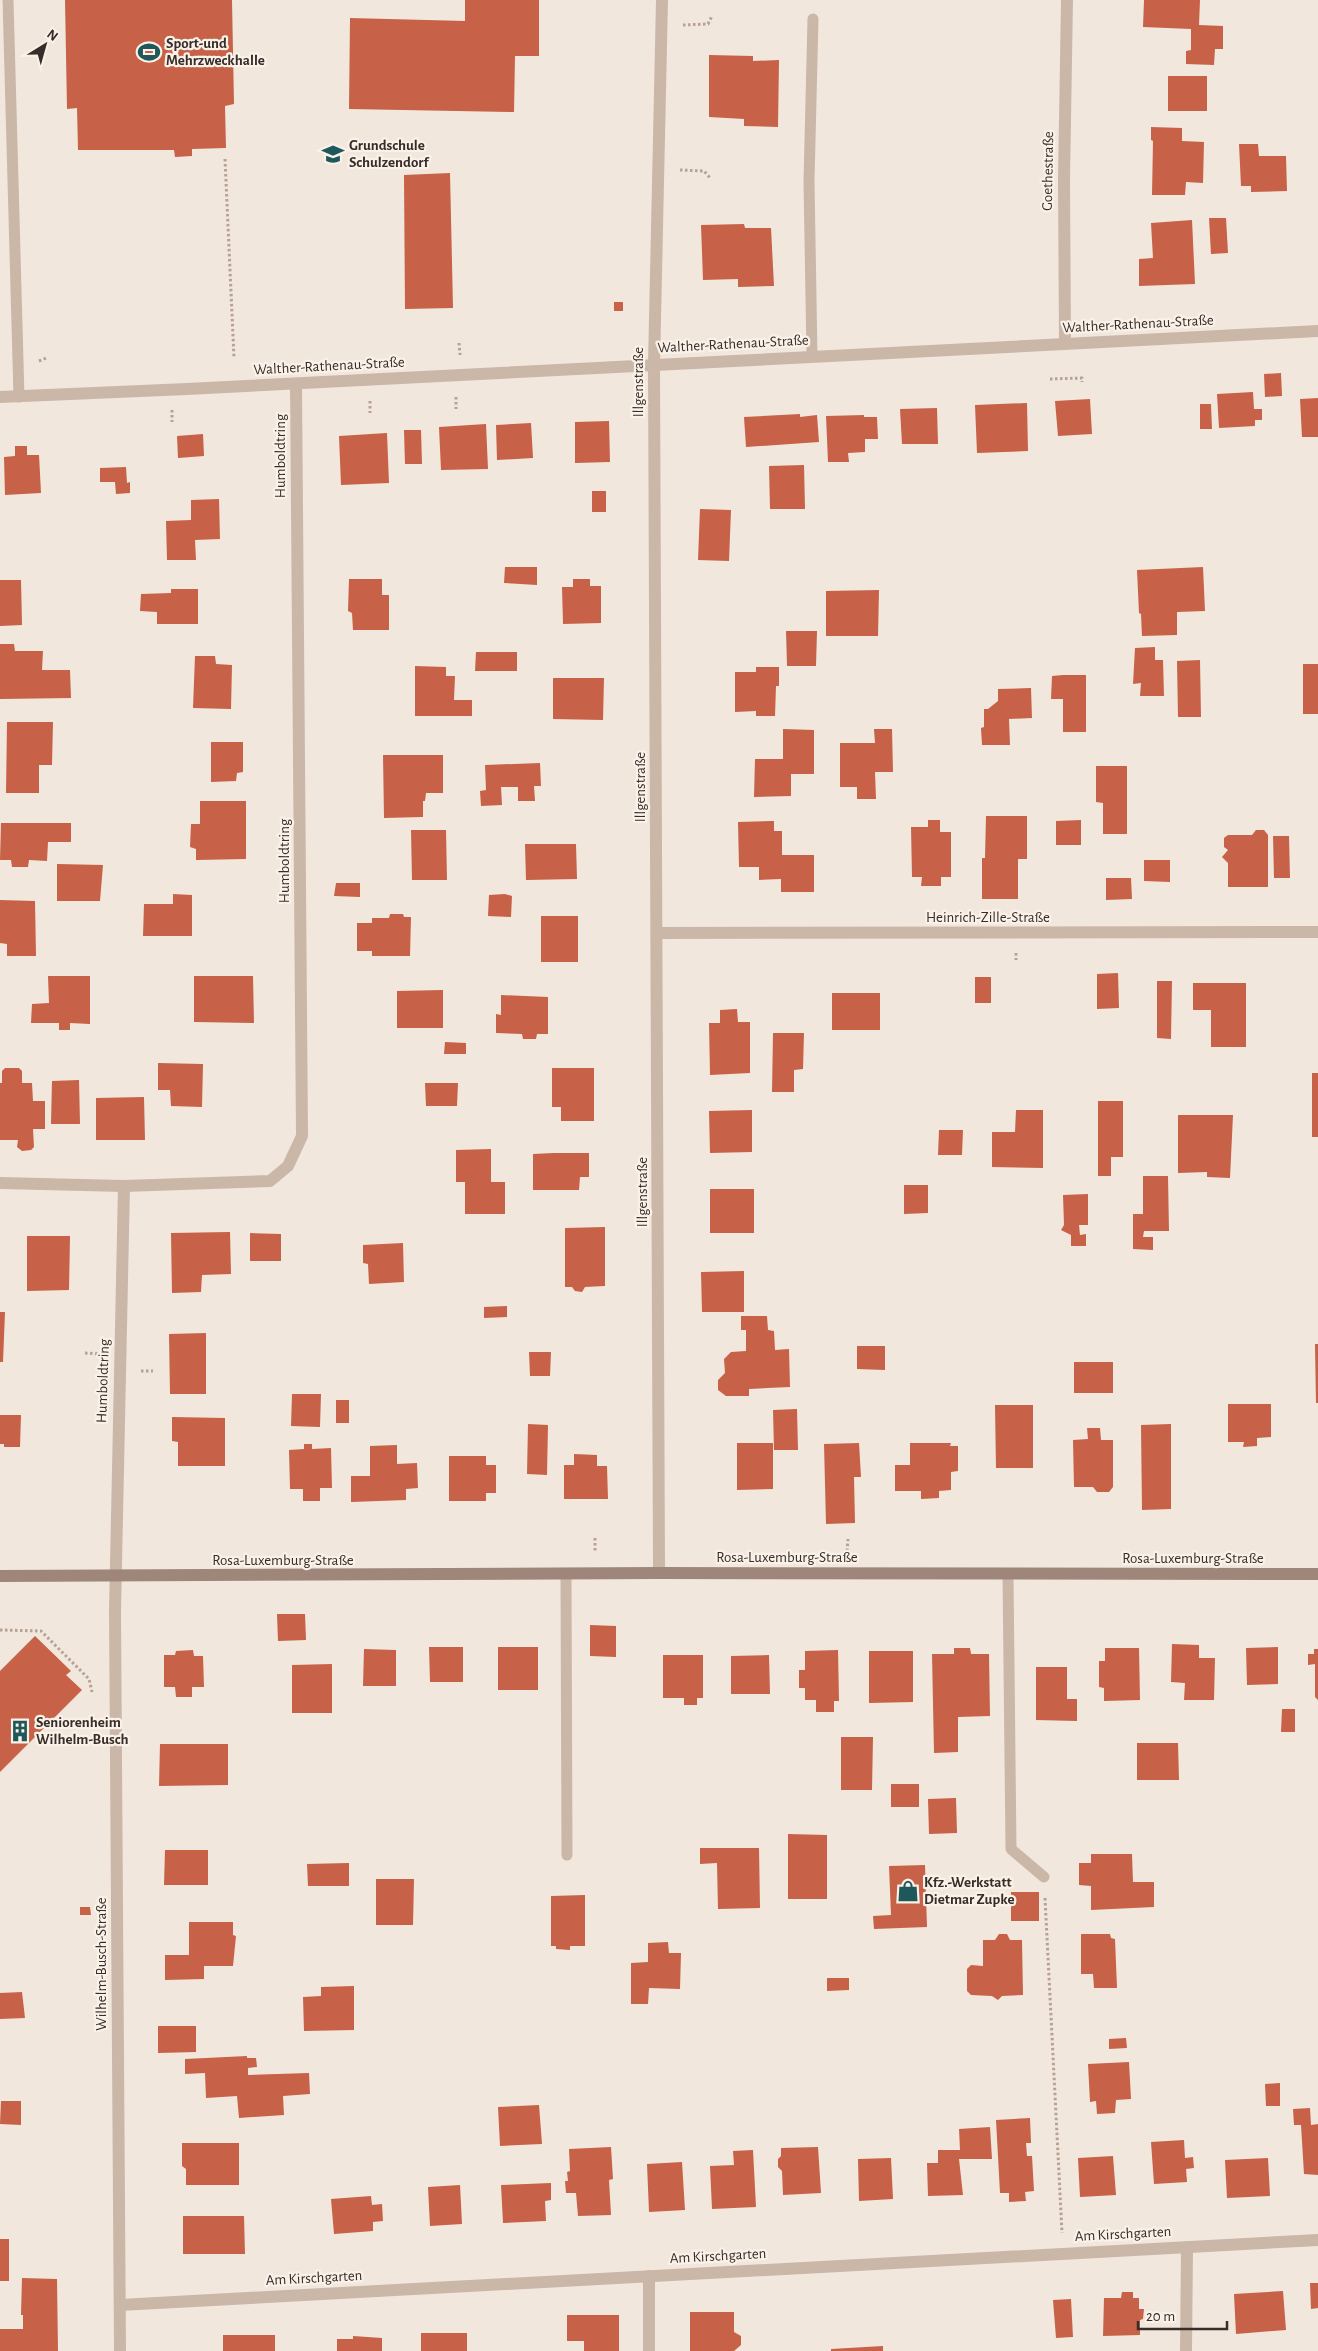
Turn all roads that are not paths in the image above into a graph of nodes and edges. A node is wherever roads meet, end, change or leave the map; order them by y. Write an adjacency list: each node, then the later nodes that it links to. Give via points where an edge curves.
1 (8, 0): 11 (lane)
2 (662, 0): 8 (street, Illgenstraße)
3 (1067, 0): 6 (street, Goethestraße)
4 (814, 19): 7 (lane, via 809,181)
5 (1318, 331): 6 (street, Walther-Rathenau-Straße)
6 (1065, 343): 7 (street, Walther-Rathenau-Straße)
7 (812, 356): 8 (street, Walther-Rathenau-Straße)
8 (654, 365): 9 (street, Walther-Rathenau-Straße); 13 (street, Illgenstraße)
9 (296, 384): 11 (street, Walther-Rathenau-Straße); 15 (street, Humboldtring, via 302,1136 288,1166 270,1181)
10 (0, 397): 11 (street, Walther-Rathenau-Straße)
11 (19, 397)
12 (1318, 932): 13 (street, Heinrich-Zille-Straße)
13 (658, 933): 16 (street, Illgenstraße)
14 (0, 1183): 15 (street, Humboldtring)
15 (124, 1186): 21 (street, Humboldtring)
16 (659, 1573): 17 (street, Rosa-Luxemburg-Straße); 19 (street, Rosa-Luxemburg-Straße)
17 (566, 1574): 21 (street, Rosa-Luxemburg-Straße); 22 (lane)
18 (1318, 1574): 19 (street, Rosa-Luxemburg-Straße)
19 (1008, 1575): 23 (lane, via 1011,1849)
20 (0, 1576): 21 (street, Rosa-Luxemburg-Straße)
21 (117, 1577): 27 (street, Wilhelm-Busch-Straße)
22 (567, 1856)
23 (1044, 1877)
24 (1318, 2240): 25 (street, Am Kirschgarten)
25 (1187, 2247): 26 (street, Am Kirschgarten); 30 (street)
26 (649, 2276): 27 (street, Am Kirschgarten); 29 (street)
27 (120, 2305): 28 (street, Wilhelm-Busch-Straße)
28 (120, 2351)
29 (649, 2351)
30 (1186, 2351)

